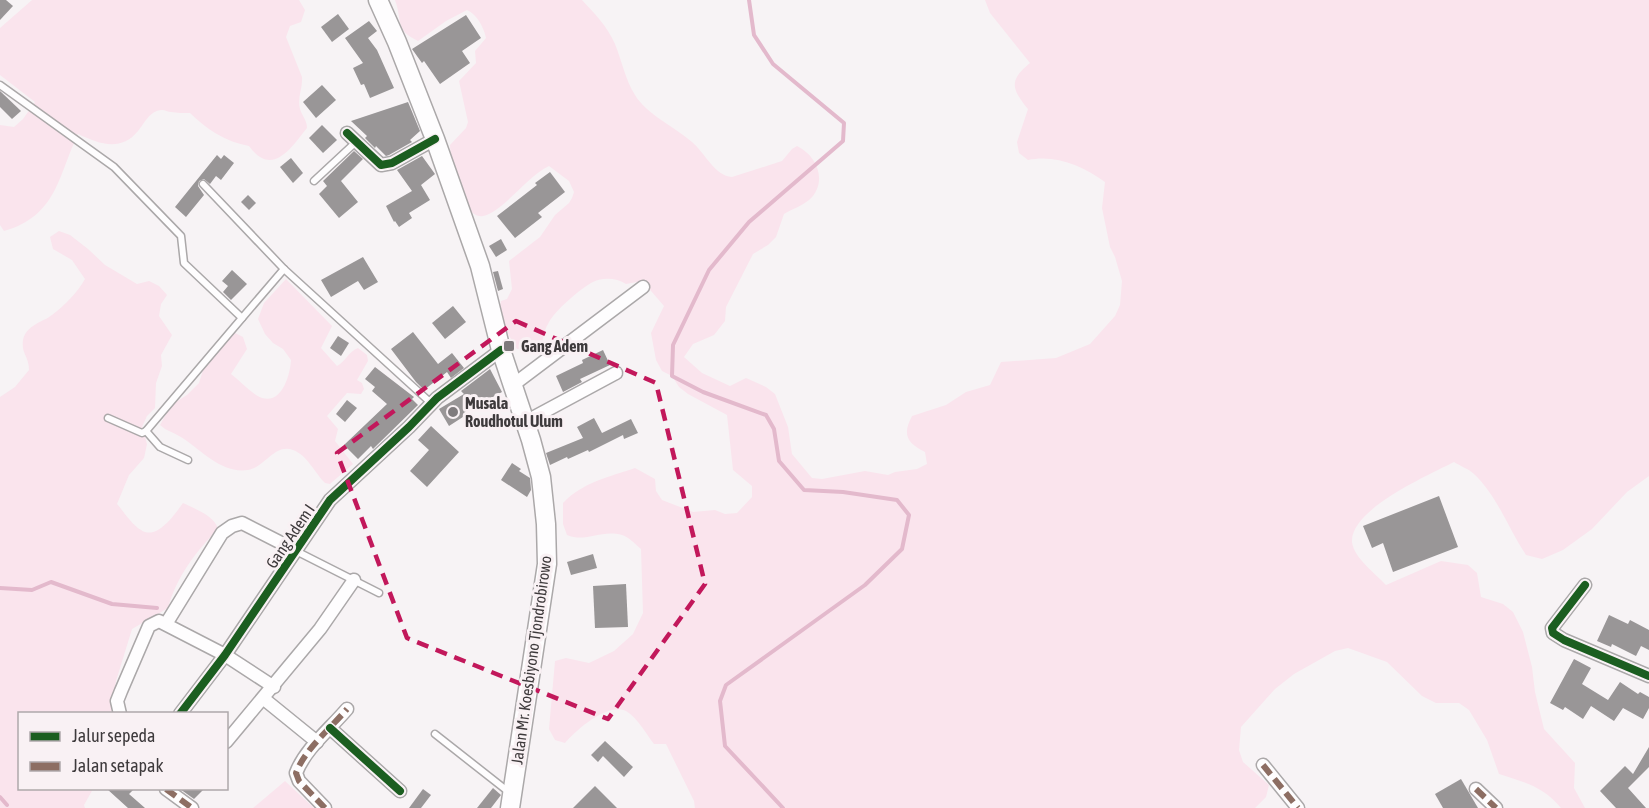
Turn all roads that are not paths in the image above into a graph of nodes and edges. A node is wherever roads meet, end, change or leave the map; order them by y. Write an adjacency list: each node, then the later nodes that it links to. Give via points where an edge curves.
1 (378, 0): 4 (main road, Jalan Mr. Koesbiyono Tjondrobirowo)
2 (0, 85): 9 (lane, via 114,167 181,236 184,263)
3 (351, 137): 4 (street, via 381,165); 5 (lane)
4 (435, 139): 10 (main road, Jalan Mr. Koesbiyono Tjondrobirowo, via 480,266)
5 (314, 181)
6 (203, 184): 7 (lane)
7 (284, 269): 9 (lane); 13 (lane)
8 (643, 287): 12 (street)
9 (242, 318): 16 (lane)
10 (501, 350): 12 (main road, Jalan Mr. Koesbiyono Tjondrobirowo); 13 (street, Gang Adem I)
11 (616, 373): 15 (street)
12 (513, 385): 15 (main road, Jalan Mr. Koesbiyono Tjondrobirowo)
13 (431, 403): 18 (street, Gang Adem I, via 330,500)
14 (108, 418): 16 (lane, via 142,433)
15 (525, 422): 38 (main road, Jalan Mr. Koesbiyono Tjondrobirowo, via 541,477 547,564)
16 (146, 431): 17 (lane, via 160,447)
17 (188, 460)
18 (295, 550): 19 (lane); 22 (street, via 242,523 226,529); 23 (street, Gang Adem I)
19 (354, 580): 21 (lane); 25 (street)
20 (1585, 585): 24 (street, via 1556,621 1553,633)
21 (379, 593)
22 (166, 624): 23 (street); 28 (street, via 153,622 149,627 117,701)
23 (225, 655): 25 (street); 29 (street, Gang Adem I)
24 (1649, 676)
25 (274, 687): 26 (street)
26 (264, 699): 32 (street); 33 (street)
27 (347, 709): 30 (street)
28 (120, 712)
29 (182, 712)
30 (330, 728): 33 (street); 37 (street)
31 (435, 734): 38 (lane)
32 (228, 740)
33 (317, 742): 40 (street, via 296,773)
34 (1263, 765): 41 (street)
35 (1476, 789): 42 (street)
36 (167, 790): 39 (street)
37 (400, 791)
38 (511, 801)
39 (192, 808)
40 (325, 808)
41 (1298, 808)
42 (1496, 808)

